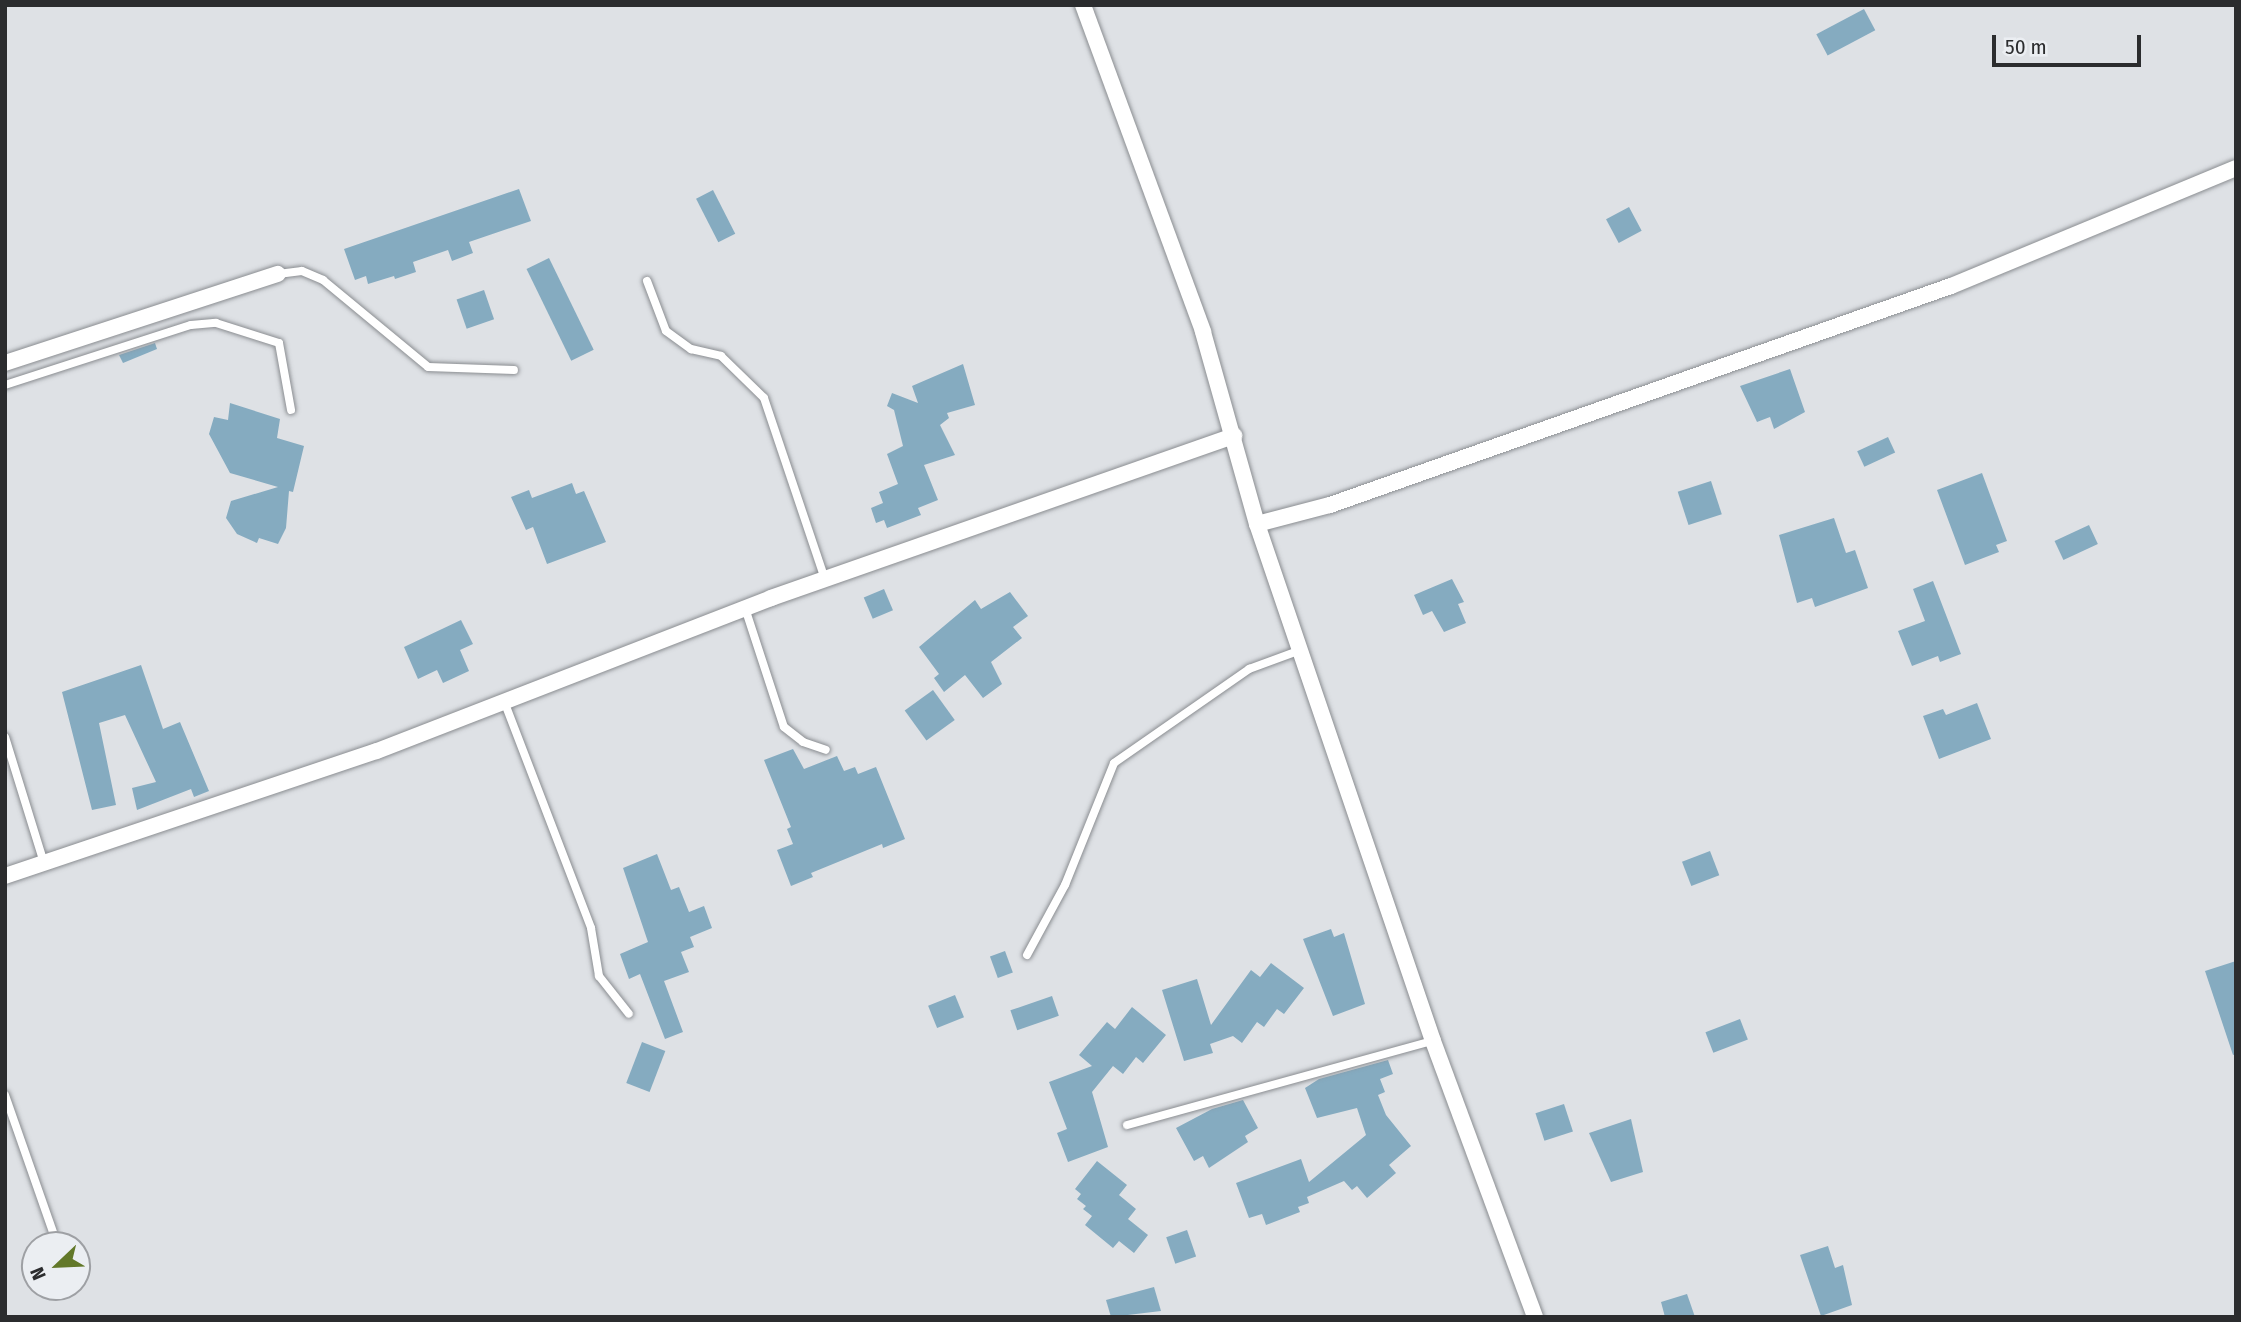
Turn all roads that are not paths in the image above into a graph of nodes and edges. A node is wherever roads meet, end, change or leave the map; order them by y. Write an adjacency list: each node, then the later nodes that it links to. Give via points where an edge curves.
1 (1083, 5): 9 (street, via 1203,332)
2 (2236, 168): 10 (street, via 1951,286 1330,505)
3 (278, 274): 5 (street); 6 (lane, via 302,271 323,280 428,368)
4 (647, 281): 11 (lane, via 666,331 691,349 721,356 764,398)
5 (5, 363)
6 (514, 370)
7 (5, 385): 8 (lane, via 191,325 216,323 279,343)
8 (291, 410)
9 (1234, 436): 10 (street); 11 (street)
10 (1257, 524): 13 (street)
11 (825, 579): 12 (street)
12 (745, 608): 14 (street); 16 (lane, via 784,727 803,742)
13 (1301, 649): 19 (lane, via 1249,669 1114,763 1065,885); 21 (street)
14 (504, 701): 17 (street, via 258,794); 20 (lane, via 592,928 599,976)
15 (5, 737): 17 (lane)
16 (826, 750)
17 (44, 863): 18 (street)
18 (5, 876)
19 (1027, 955)
20 (629, 1014)
21 (1433, 1041): 23 (lane); 25 (street)
22 (5, 1095): 24 (lane)
23 (1127, 1125)
24 (53, 1231)
25 (1535, 1317)

